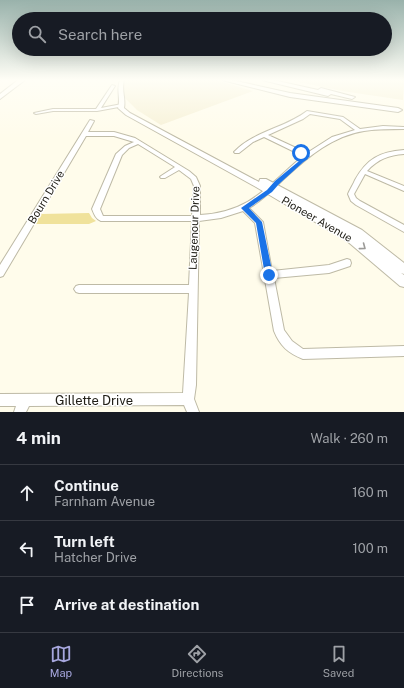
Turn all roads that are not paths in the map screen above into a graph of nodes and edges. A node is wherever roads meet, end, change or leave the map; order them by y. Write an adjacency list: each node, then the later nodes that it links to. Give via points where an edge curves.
1 (104, 99): 9 (street)
2 (115, 99): 7 (main road, Pioneer Avenue)
3 (122, 99): 7 (main road)
4 (319, 99): 10 (highway)
5 (333, 99): 10 (highway)
6 (366, 99): 8 (highway)
7 (122, 105): 9 (street); 13 (main road, Pioneer Avenue, via 128,114); 17 (main road, Pioneer Avenue)
8 (404, 105)
9 (97, 110): 11 (street, via 53,110)
10 (401, 111)
11 (36, 113)
12 (92, 121): 16 (street, Bourn Drive)
13 (144, 123): 17 (main road); 26 (main road, Pioneer Avenue)
14 (404, 128): 15 (street)
15 (358, 130): 18 (street, via 341,118 312,112); 22 (street, via 334,137)
16 (85, 134): 19 (street, Laugenour Drive, via 114,134); 33 (street, Bourn Drive)
17 (175, 134): 26 (main road, Pioneer Avenue)
18 (263, 135): 20 (street); 22 (street)
19 (138, 142): 23 (street, Laugenour Drive); 29 (street, via 117,158 96,209 101,218)
20 (238, 152)
21 (404, 152): 24 (street, via 380,157)
22 (308, 156): 26 (street)
23 (179, 167): 25 (street); 29 (street, Laugenour Drive, via 196,181)
24 (364, 171): 27 (street); 30 (street, via 352,191 353,199)
25 (163, 177)
26 (272, 189): 28 (street); 32 (main road, Pioneer Avenue, via 359,233); 35 (main road, Pioneer Avenue, one-way to 35, via 351,238)
27 (404, 189)
28 (244, 208): 29 (street, via 223,215); 34 (street, via 259,222)
29 (196, 218): 37 (street, Laugenour Drive)
30 (404, 229)
31 (346, 263): 34 (street, via 329,269)
32 (404, 269)
33 (0, 273)
34 (269, 275): 38 (street, via 280,331 283,340 292,350 303,354)
35 (404, 282)
36 (79, 289): 37 (street)
37 (192, 289): 39 (street, Laugenour Drive)
38 (404, 352)
39 (188, 399): 41 (street, Gillette Drive); 43 (street)
40 (0, 400): 41 (street, Gillette Drive)
41 (25, 400): 42 (street)
42 (20, 412)
43 (193, 412)

